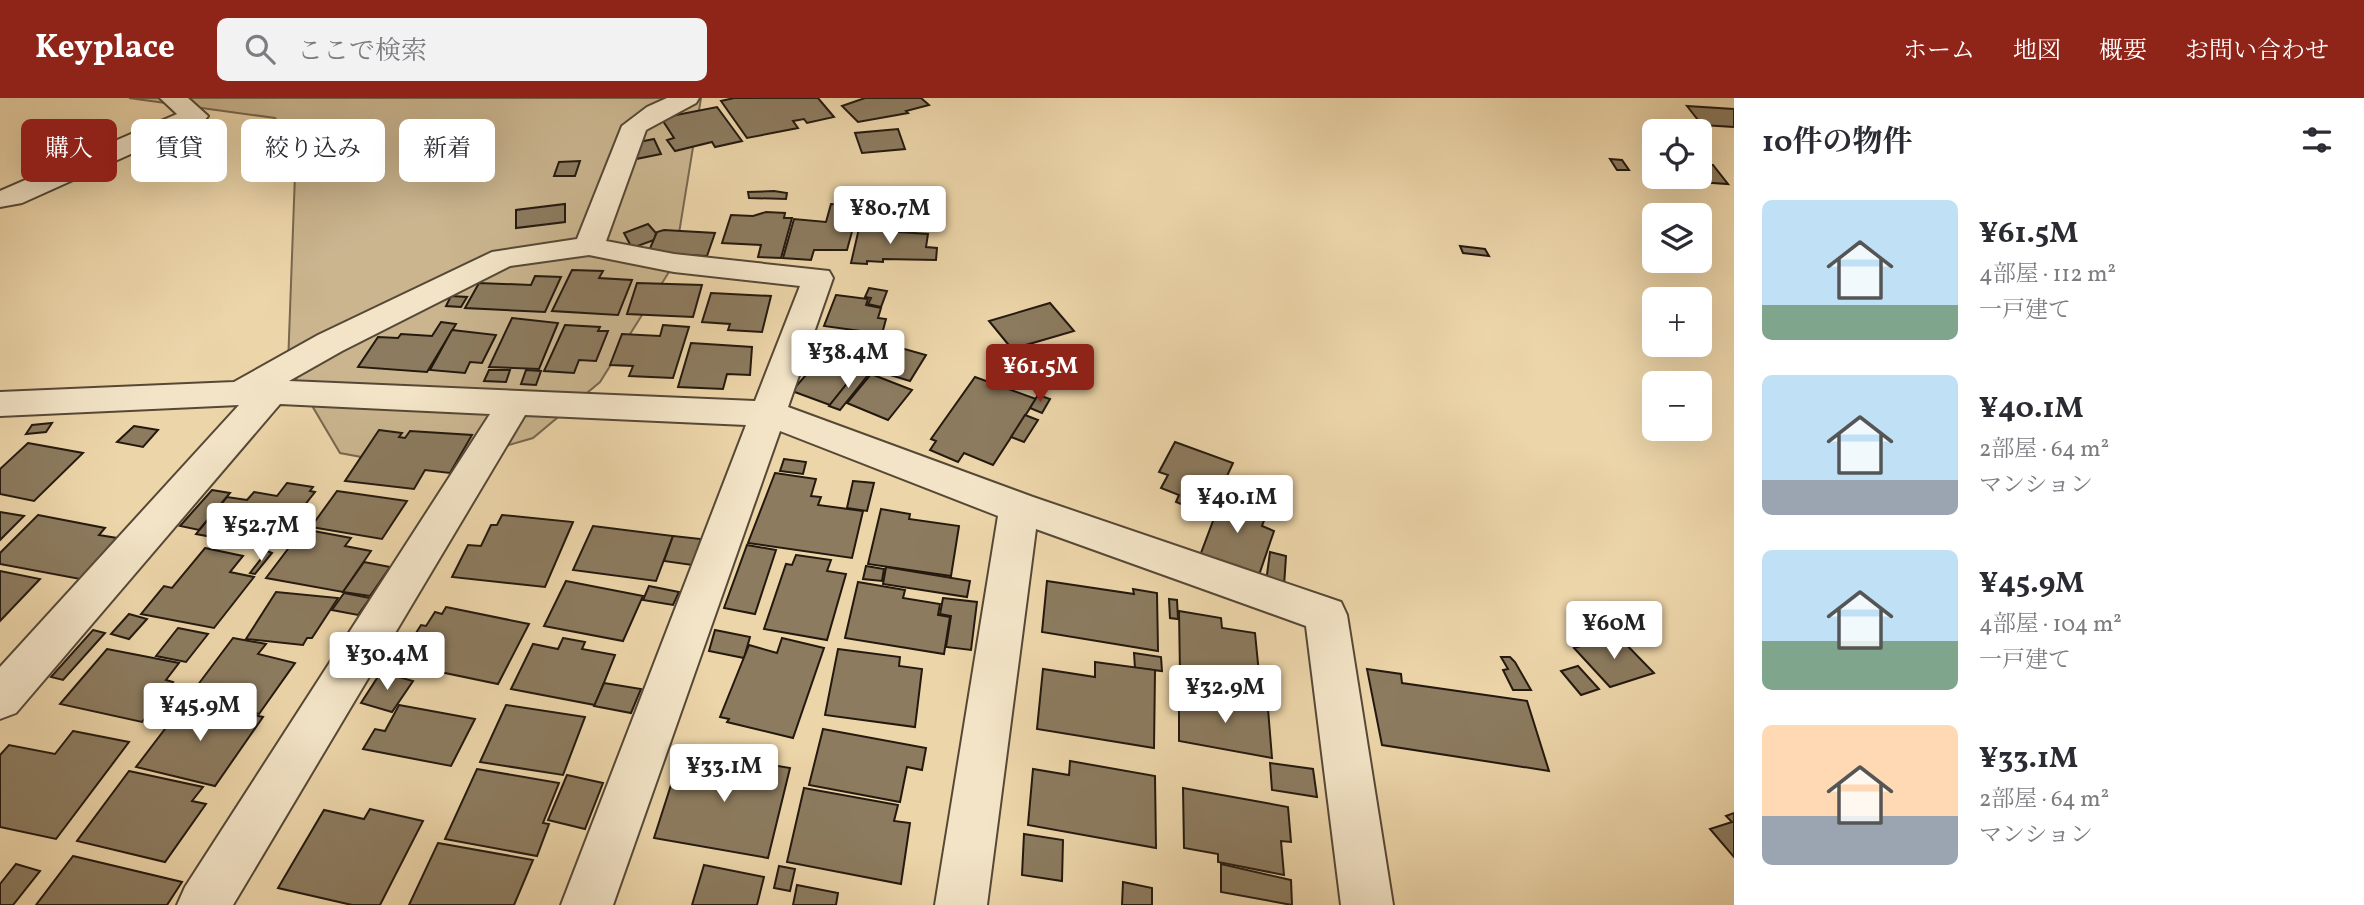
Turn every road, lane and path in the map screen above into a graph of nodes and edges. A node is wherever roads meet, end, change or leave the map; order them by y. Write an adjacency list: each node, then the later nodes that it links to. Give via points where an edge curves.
1 (172, 98): 3 (street, via 195,116 12,197)
2 (687, 98): 4 (street, via 635,126)
3 (0, 198)
4 (589, 246): 5 (street, via 503,258 330,343); 8 (street, via 694,266 818,278)
5 (257, 391): 6 (street); 7 (street); 10 (street)
6 (515, 403): 8 (street); 11 (street)
7 (3, 407)
8 (769, 414): 9 (street); 12 (street)
9 (1019, 508): 13 (street); 14 (street, via 1326,615)
10 (0, 699)
11 (203, 905)
12 (587, 905)
13 (961, 905)
14 (1367, 905)

